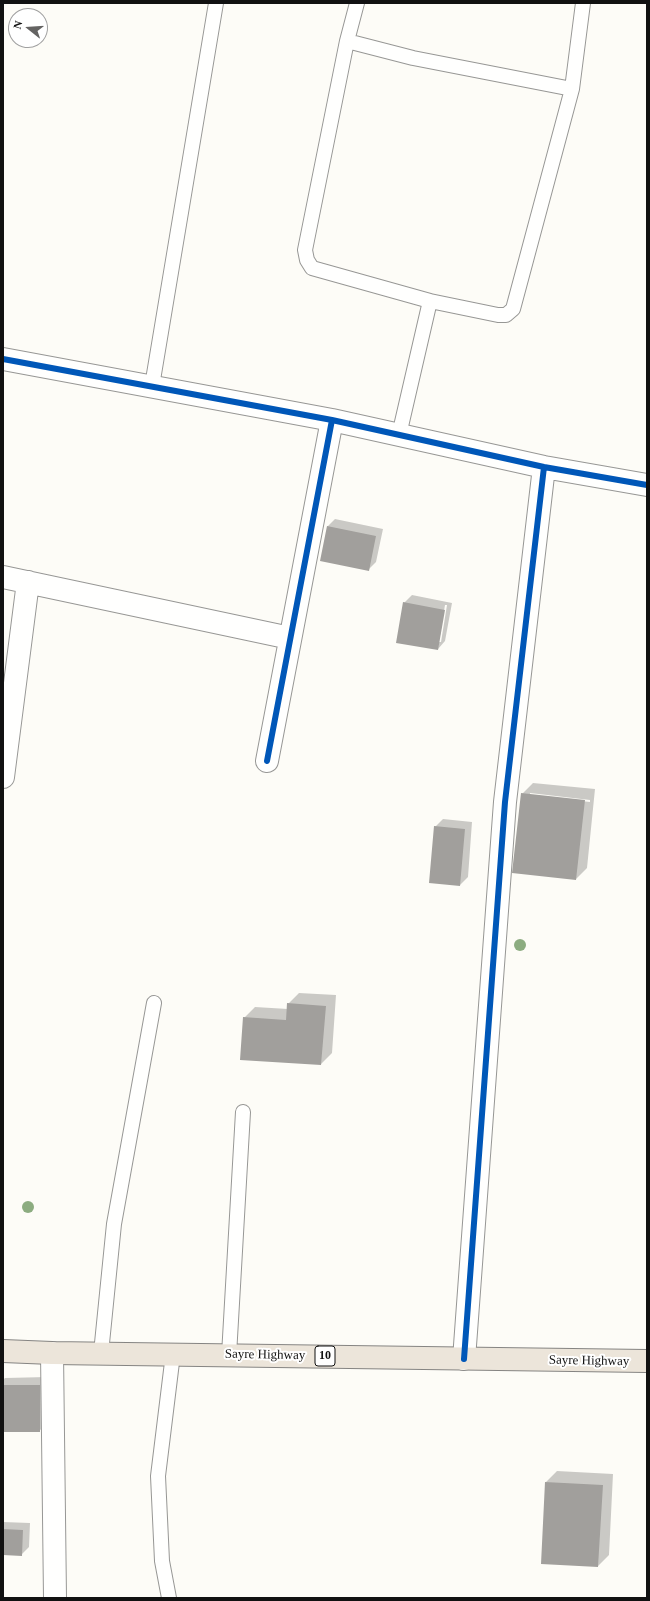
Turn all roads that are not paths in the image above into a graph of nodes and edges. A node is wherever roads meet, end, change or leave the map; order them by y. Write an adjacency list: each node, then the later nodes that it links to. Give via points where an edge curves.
1 (216, 3): 8 (lane)
2 (357, 3): 4 (lane)
3 (583, 3): 5 (lane)
4 (348, 41): 5 (lane, via 413,58); 6 (lane, via 305,250 307,260 312,268)
5 (572, 89): 6 (lane, via 514,309 498,315)
6 (430, 301): 10 (lane)
7 (3, 359): 8 (street)
8 (152, 386): 9 (street)
9 (332, 420): 10 (street); 15 (street)
10 (399, 435): 11 (street)
11 (544, 467): 12 (street); 25 (street, via 504,802)
12 (647, 485)
13 (3, 577): 14 (street)
14 (28, 582): 15 (street); 17 (street)
15 (290, 638): 16 (street)
16 (267, 761)
17 (3, 778)
18 (154, 1004): 22 (lane, via 114,1224)
19 (243, 1112): 24 (lane)
20 (3, 1351): 21 (highway, Sayre Highway / 10)
21 (52, 1353): 22 (highway, Sayre Highway / 10); 27 (street)
22 (101, 1353): 23 (highway, Sayre Highway / 10)
23 (172, 1354): 24 (highway, Sayre Highway / 10); 28 (lane, via 158,1476 162,1561)
24 (229, 1355): 25 (highway, Sayre Highway / 10)
25 (464, 1359): 26 (highway, Sayre Highway / 10)
26 (647, 1362)
27 (55, 1598)
28 (170, 1598)

